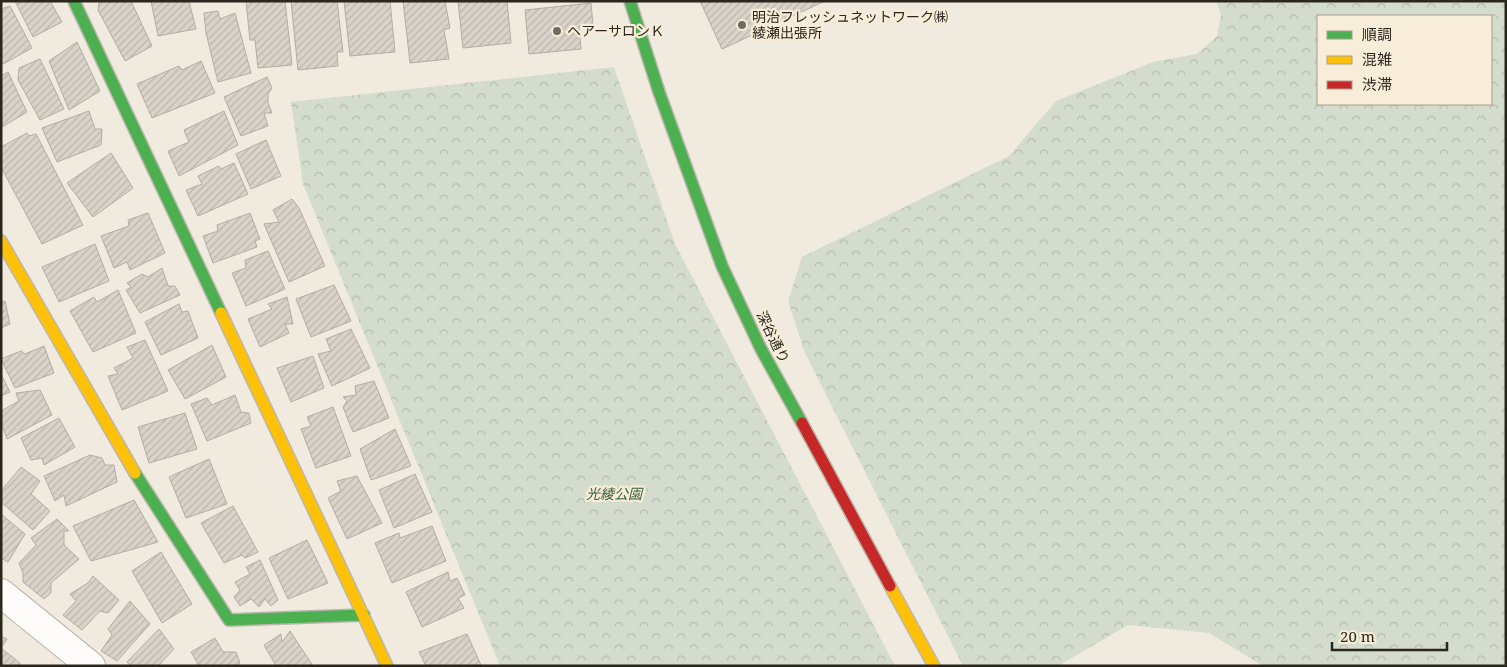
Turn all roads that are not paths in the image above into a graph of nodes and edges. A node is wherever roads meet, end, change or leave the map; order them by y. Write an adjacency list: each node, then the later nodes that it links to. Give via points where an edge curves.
1 (74, 1): 5 (street)
2 (630, 1): 8 (street, 深谷通り, via 659,92 726,274 761,349)
3 (1, 241): 5 (street, via 124,454 229,620)
4 (1, 593): 6 (street)
5 (364, 615): 7 (street)
6 (91, 666)
7 (388, 666)
8 (934, 666)

